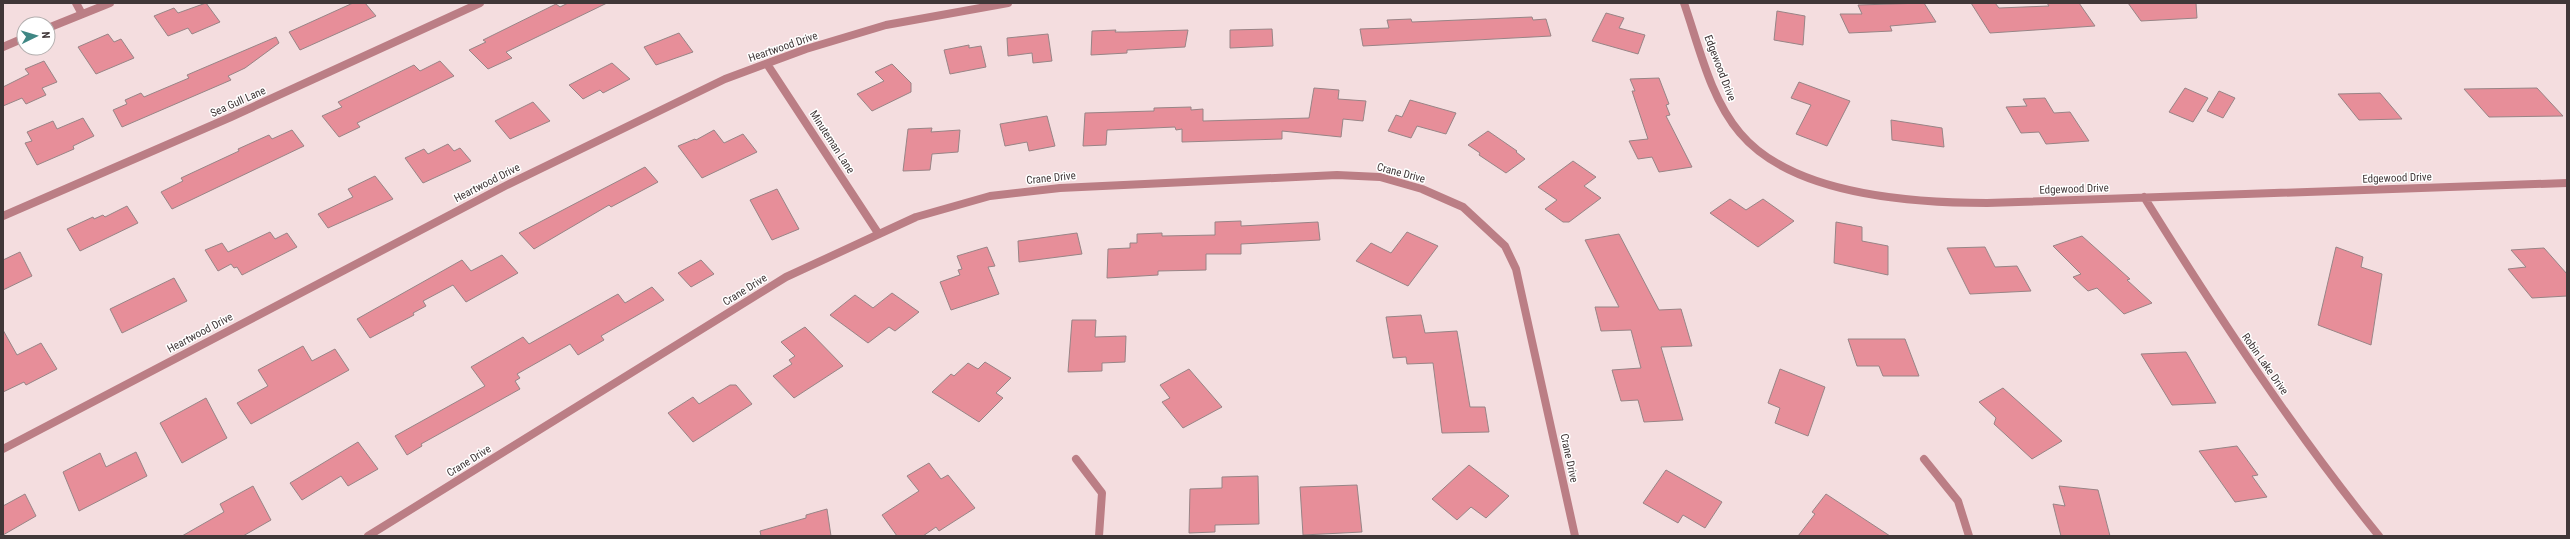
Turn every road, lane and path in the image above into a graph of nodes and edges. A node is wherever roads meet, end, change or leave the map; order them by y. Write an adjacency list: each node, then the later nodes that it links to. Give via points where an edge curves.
1 (76, 3): 6 (street)
2 (110, 3): 6 (street)
3 (480, 3): 13 (street, Sea Gull Lane, via 231,117)
4 (1008, 3): 10 (street, Heartwood Drive, via 886,25)
5 (1684, 3): 12 (street, Edgewood Drive, via 1718,99 1740,134 1763,154 1804,176 1886,198 1922,202 1987,203)
6 (82, 14): 7 (street)
7 (56, 25)
8 (16, 41): 9 (street)
9 (3, 47)
10 (767, 64): 14 (street, Minuteman Lane); 15 (street, Heartwood Drive, via 690,95 504,186)
11 (2567, 183): 12 (street, Edgewood Drive)
12 (2144, 197): 22 (street, Robin Lake Drive, via 2223,325 2340,490)
13 (3, 216)
14 (878, 233): 18 (street, Crane Drive, via 786,277); 20 (street, Crane Drive, via 916,217 990,196 1060,188 1337,174 1380,177 1422,189 1463,207 1484,224 1505,246 1516,269)
15 (3, 449)
16 (1076, 459): 19 (street, via 1102,493)
17 (1924, 459): 21 (street, via 1958,501)
18 (368, 536)
19 (1099, 536)
20 (1575, 536)
21 (1969, 536)
22 (2379, 536)

